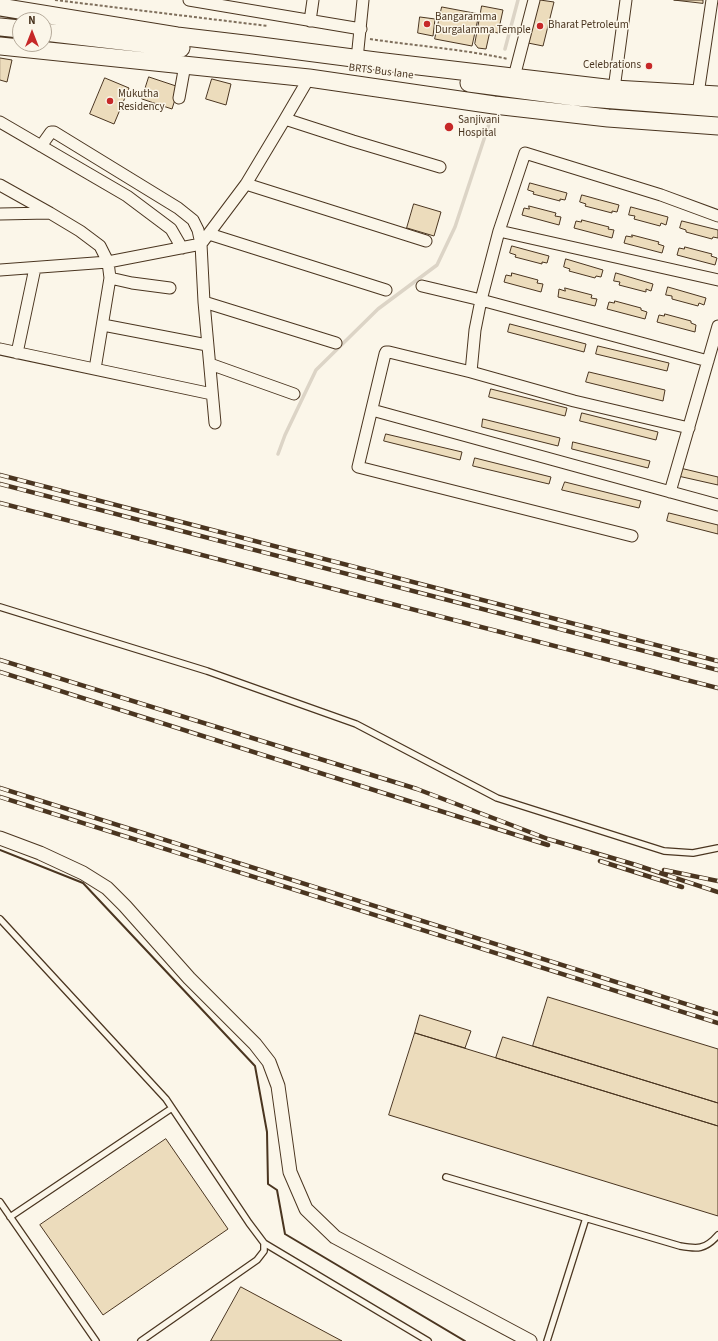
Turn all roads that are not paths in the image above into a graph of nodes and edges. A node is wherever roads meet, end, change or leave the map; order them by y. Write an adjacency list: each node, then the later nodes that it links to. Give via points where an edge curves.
1 (189, 0): 8 (street)
2 (313, 0): 8 (street)
3 (364, 0): 12 (street)
4 (534, 0): 16 (street)
5 (626, 0): 18 (street)
6 (712, 0): 19 (street)
7 (0, 7): 14 (main road, via 177,36)
8 (310, 20): 12 (street)
9 (0, 26): 10 (main road)
10 (12, 28)
11 (52, 33): 22 (main road, BRTS Bus lane, via 333,65 575,97)
12 (360, 33): 14 (street)
13 (0, 46): 15 (main road)
14 (357, 59): 16 (main road)
15 (185, 65): 17 (main road); 21 (street)
16 (516, 69): 18 (main road)
17 (309, 78): 23 (street); 25 (main road, via 544,111)
18 (614, 89): 19 (main road)
19 (698, 94): 20 (main road)
20 (718, 95)
21 (179, 98)
22 (718, 108)
23 (285, 119): 27 (street); 28 (street)
24 (0, 122): 26 (street)
25 (718, 126)
26 (45, 140): 36 (street, via 127,196); 36 (street, via 54,132 178,208 193,220 198,230)
27 (440, 167)
28 (246, 184): 34 (street); 35 (street)
29 (0, 185): 30 (street)
30 (50, 213): 31 (street); 37 (street, via 100,246)
31 (0, 214)
32 (718, 216): 33 (street, via 661,195 525,154)
33 (499, 231): 41 (street); 45 (street)
34 (209, 234): 36 (street); 44 (street)
35 (426, 241)
36 (191, 246): 37 (street); 46 (street)
37 (108, 262): 38 (street); 40 (street)
38 (35, 268): 39 (street); 52 (street)
39 (0, 270)
40 (110, 278): 43 (street); 47 (street)
41 (718, 280)
42 (422, 286): 45 (street)
43 (170, 288)
44 (386, 290)
45 (481, 300): 53 (street); 56 (street)
46 (204, 302): 49 (street); 50 (street)
47 (103, 325): 50 (street); 55 (street)
48 (718, 326): 53 (street)
49 (336, 343)
50 (204, 344): 54 (street)
51 (0, 349): 52 (street)
52 (17, 353): 55 (street)
53 (712, 355): 61 (street)
54 (210, 364): 57 (street); 58 (street)
55 (95, 369): 57 (street)
56 (471, 372): 59 (street, via 386,352); 61 (street, via 574,401)
57 (208, 392): 60 (street)
58 (294, 394)
59 (372, 410): 62 (street); 64 (street, via 358,467)
60 (215, 423)
61 (688, 428): 62 (street)
62 (670, 492): 63 (street)
63 (718, 506)
64 (632, 536)
65 (0, 607): 67 (lane, via 207,671 356,724 497,798 664,851 693,853)
66 (0, 838): 79 (street, via 83,873 107,888 189,978 255,1044 269,1062 278,1086 290,1172 306,1209 335,1237)
67 (718, 848)
68 (0, 919): 69 (lane)
69 (172, 1108): 72 (lane); 75 (lane)
70 (446, 1177): 73 (lane)
71 (0, 1202): 72 (lane)
72 (10, 1217): 76 (lane)
73 (586, 1218): 74 (lane, via 697,1249); 80 (lane)
74 (718, 1235)
75 (264, 1243): 77 (lane, via 264,1251 257,1260); 78 (lane)
76 (96, 1341)
77 (141, 1341)
78 (428, 1341)
79 (530, 1341)
80 (547, 1341)

